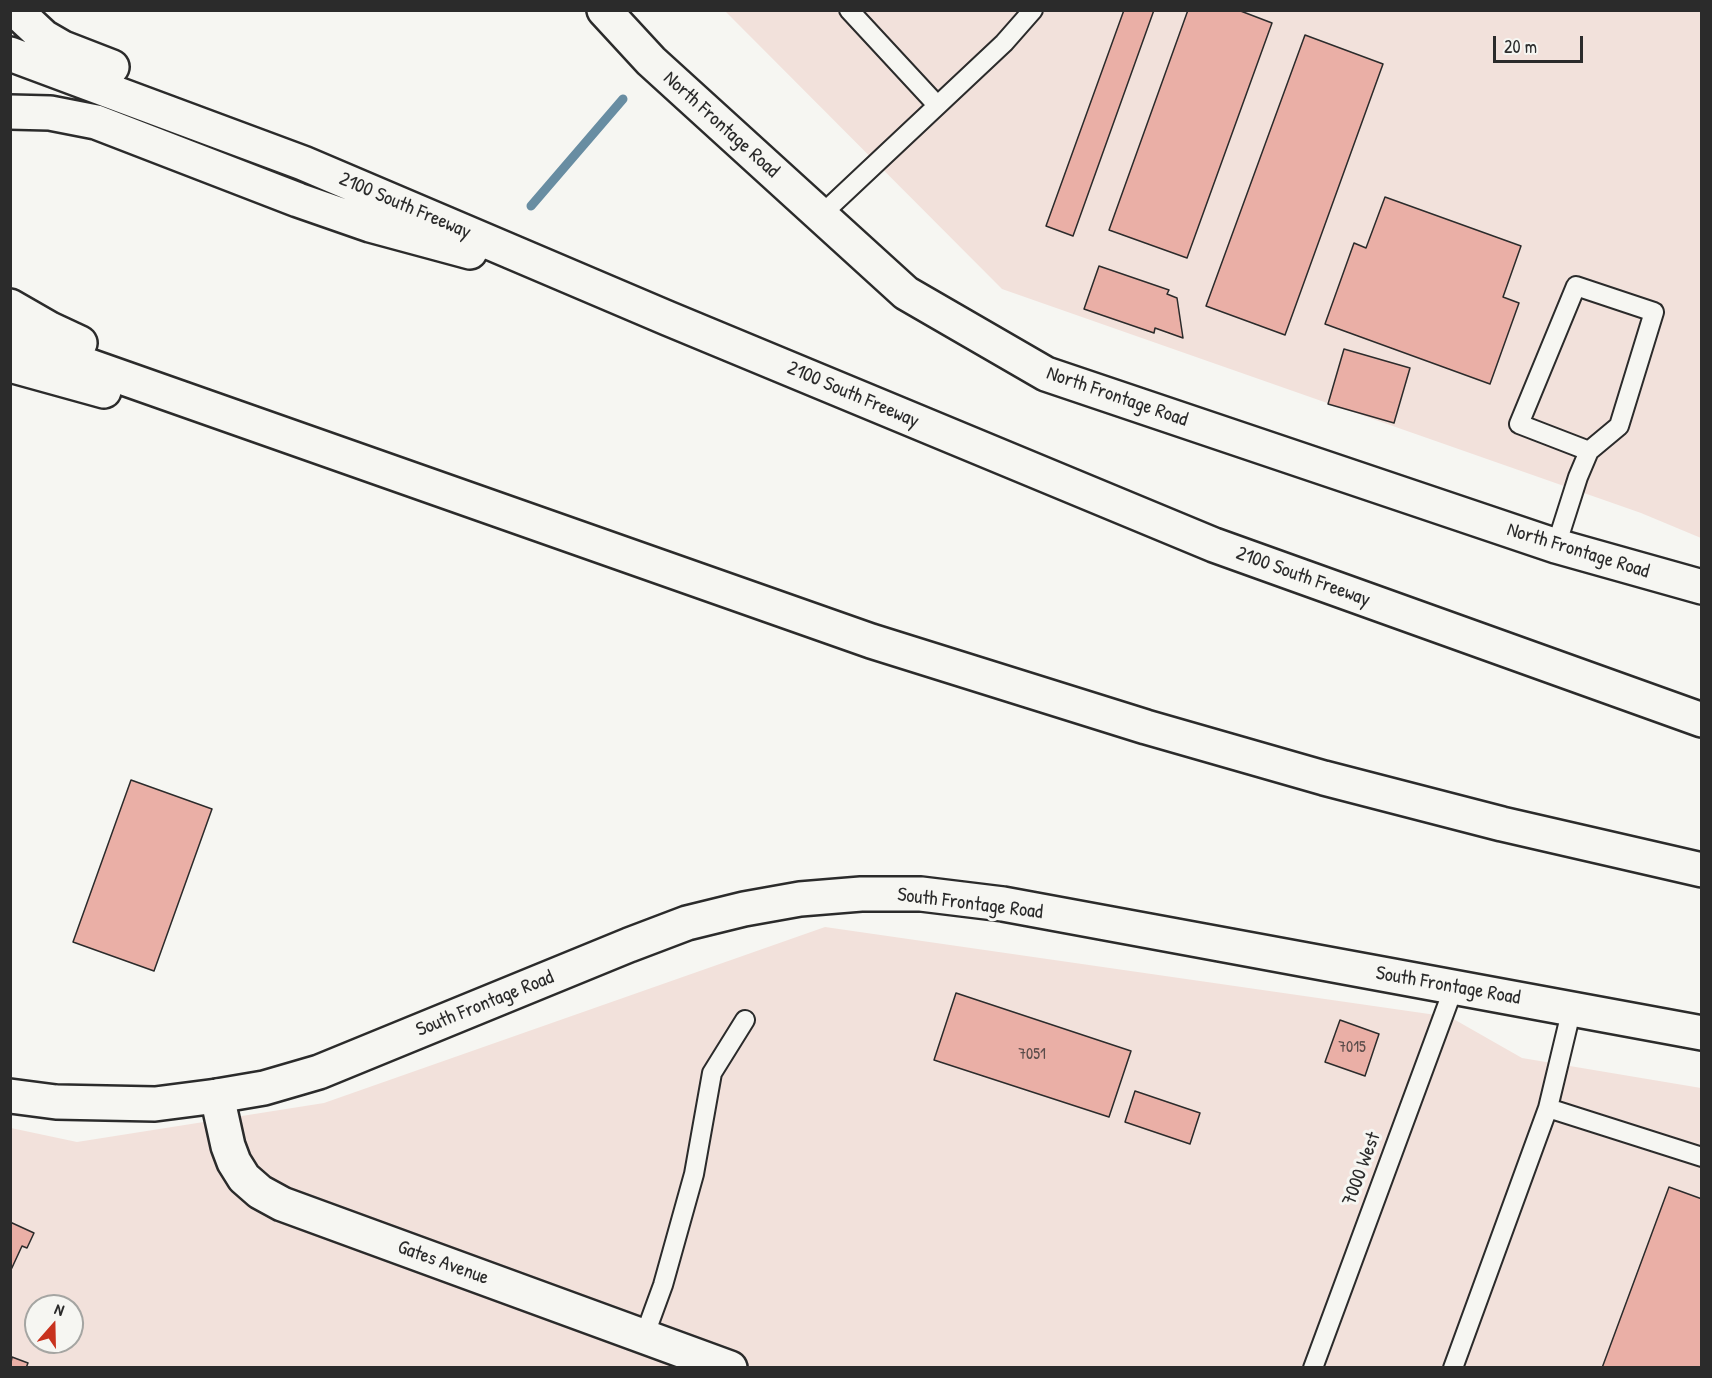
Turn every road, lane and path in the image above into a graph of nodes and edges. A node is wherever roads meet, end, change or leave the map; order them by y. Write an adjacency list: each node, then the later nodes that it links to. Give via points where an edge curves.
1 (15, 10): 9 (main road, via 63,48 426,194 476,220)
2 (604, 10): 8 (main road, North Frontage Road, via 651,61)
3 (849, 10): 6 (lane)
4 (1033, 10): 6 (lane, via 1004,43)
5 (10, 54): 9 (main road, 2100 South Freeway, via 303,163)
6 (937, 105): 8 (lane)
7 (10, 112): 9 (main road, via 50,113 96,122 370,225)
8 (820, 215): 15 (main road, North Frontage Road, via 906,292 1046,374)
9 (551, 268): 17 (main road, 2100 South Freeway, via 1214,545)
10 (10, 306): 13 (main road)
11 (10, 338): 13 (main road)
12 (10, 365): 13 (main road, via 124,396)
13 (244, 421): 18 (main road, via 871,641 1146,727 1323,778)
14 (1589, 451): 14 (lane, via 1619,426 1654,312 1575,286 1519,424); 15 (lane)
15 (1556, 546): 16 (main road, North Frontage Road)
16 (1701, 587)
17 (1701, 720)
18 (1701, 870)
19 (1454, 987): 20 (main road, South Frontage Road); 24 (main road, South Frontage Road, via 1003,904 921,894 810,898 687,923 319,1072); 29 (lane, 7000 West)
20 (1572, 1008): 22 (main road, South Frontage Road); 25 (lane)
21 (745, 1020): 27 (lane, via 712,1073 694,1174)
22 (1701, 1033)
23 (10, 1096): 24 (main road, South Frontage Road, via 104,1104 155,1104)
24 (217, 1096): 27 (main road, Gates Avenue, via 234,1162 260,1192)
25 (1548, 1108): 26 (lane); 30 (lane)
26 (1701, 1157)
27 (644, 1337): 28 (main road, Gates Avenue)
28 (730, 1368)
29 (1312, 1368)
30 (1453, 1368)

